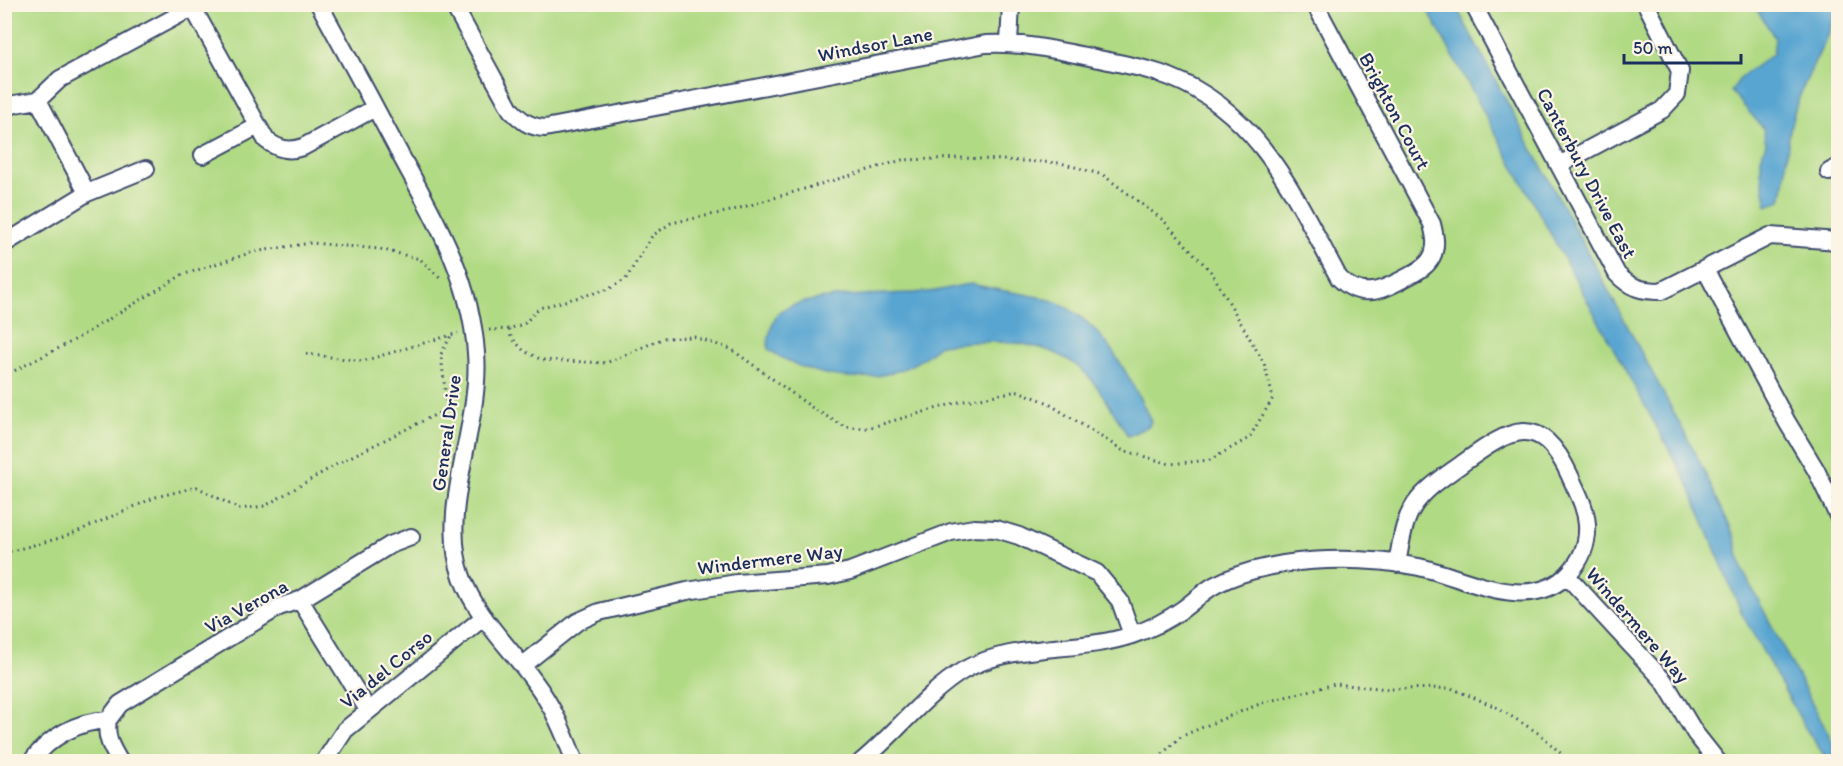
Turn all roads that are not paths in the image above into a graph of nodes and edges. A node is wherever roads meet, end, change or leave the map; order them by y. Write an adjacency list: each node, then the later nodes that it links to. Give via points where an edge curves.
1 (319, 4): 10 (street, General Drive)
2 (453, 4): 8 (street, Windsor Lane, via 511,110 524,123 545,128 986,44)
3 (1011, 4): 8 (street)
4 (1315, 4): 20 (street, Brighton Court, via 1436,238 1431,260 1395,284 1375,293)
5 (1473, 4): 14 (street, Canterbury Drive East)
6 (1646, 4): 14 (street, via 1680,71 1677,94 1662,110)
7 (196, 6): 9 (street, via 60,79); 12 (street)
8 (1009, 43): 20 (street, Windsor Lane, via 1138,67 1189,86 1226,109 1269,153)
9 (38, 100): 11 (street); 16 (street)
10 (375, 108): 12 (street, via 292,150 275,147); 26 (street, General Drive, via 452,250 466,288 467,332 476,392 454,531 462,577)
11 (4, 109)
12 (258, 126): 13 (street)
13 (203, 155)
14 (1559, 165): 19 (street, Canterbury Drive East, via 1624,282 1644,291 1661,291)
15 (146, 170): 16 (street)
16 (87, 193): 18 (street)
17 (1839, 241): 19 (street, Canterbury Drive East, via 1770,236)
18 (4, 244)
19 (1705, 269): 21 (street)
20 (1348, 286)
21 (1839, 516)
22 (411, 537): 25 (street, Via Verona, via 390,544)
23 (1397, 564): 24 (street, Windermere Way, via 1517,593 1540,591); 24 (street, Windermere Way, via 1404,526 1424,493 1495,440 1515,432 1535,434 1554,446 1582,502 1587,524 1585,547); 27 (street, Windermere Way, via 1325,560 1258,570 1213,586 1180,611)
24 (1567, 576): 36 (street, Windermere Way, via 1664,681 1695,733)
25 (300, 600): 29 (street); 30 (street, Via Verona, via 279,608 120,704)
26 (484, 617): 28 (street, General Drive); 29 (street, Via del Corso)
27 (1132, 635): 28 (street, Windermere Way, via 1120,602 1097,573 1008,532 974,528 951,531 839,574 687,591 599,612 577,622); 35 (street, Windermere Way, via 998,657 974,665 952,678)
28 (523, 665): 34 (street, General Drive, via 550,704)
29 (368, 710): 33 (street, Via del Corso, via 345,730)
30 (108, 720): 31 (street, via 82,723 48,743); 32 (street, via 109,743)
31 (31, 762)
32 (120, 762)
33 (324, 762)
34 (575, 762)
35 (861, 762)
36 (1718, 762)

